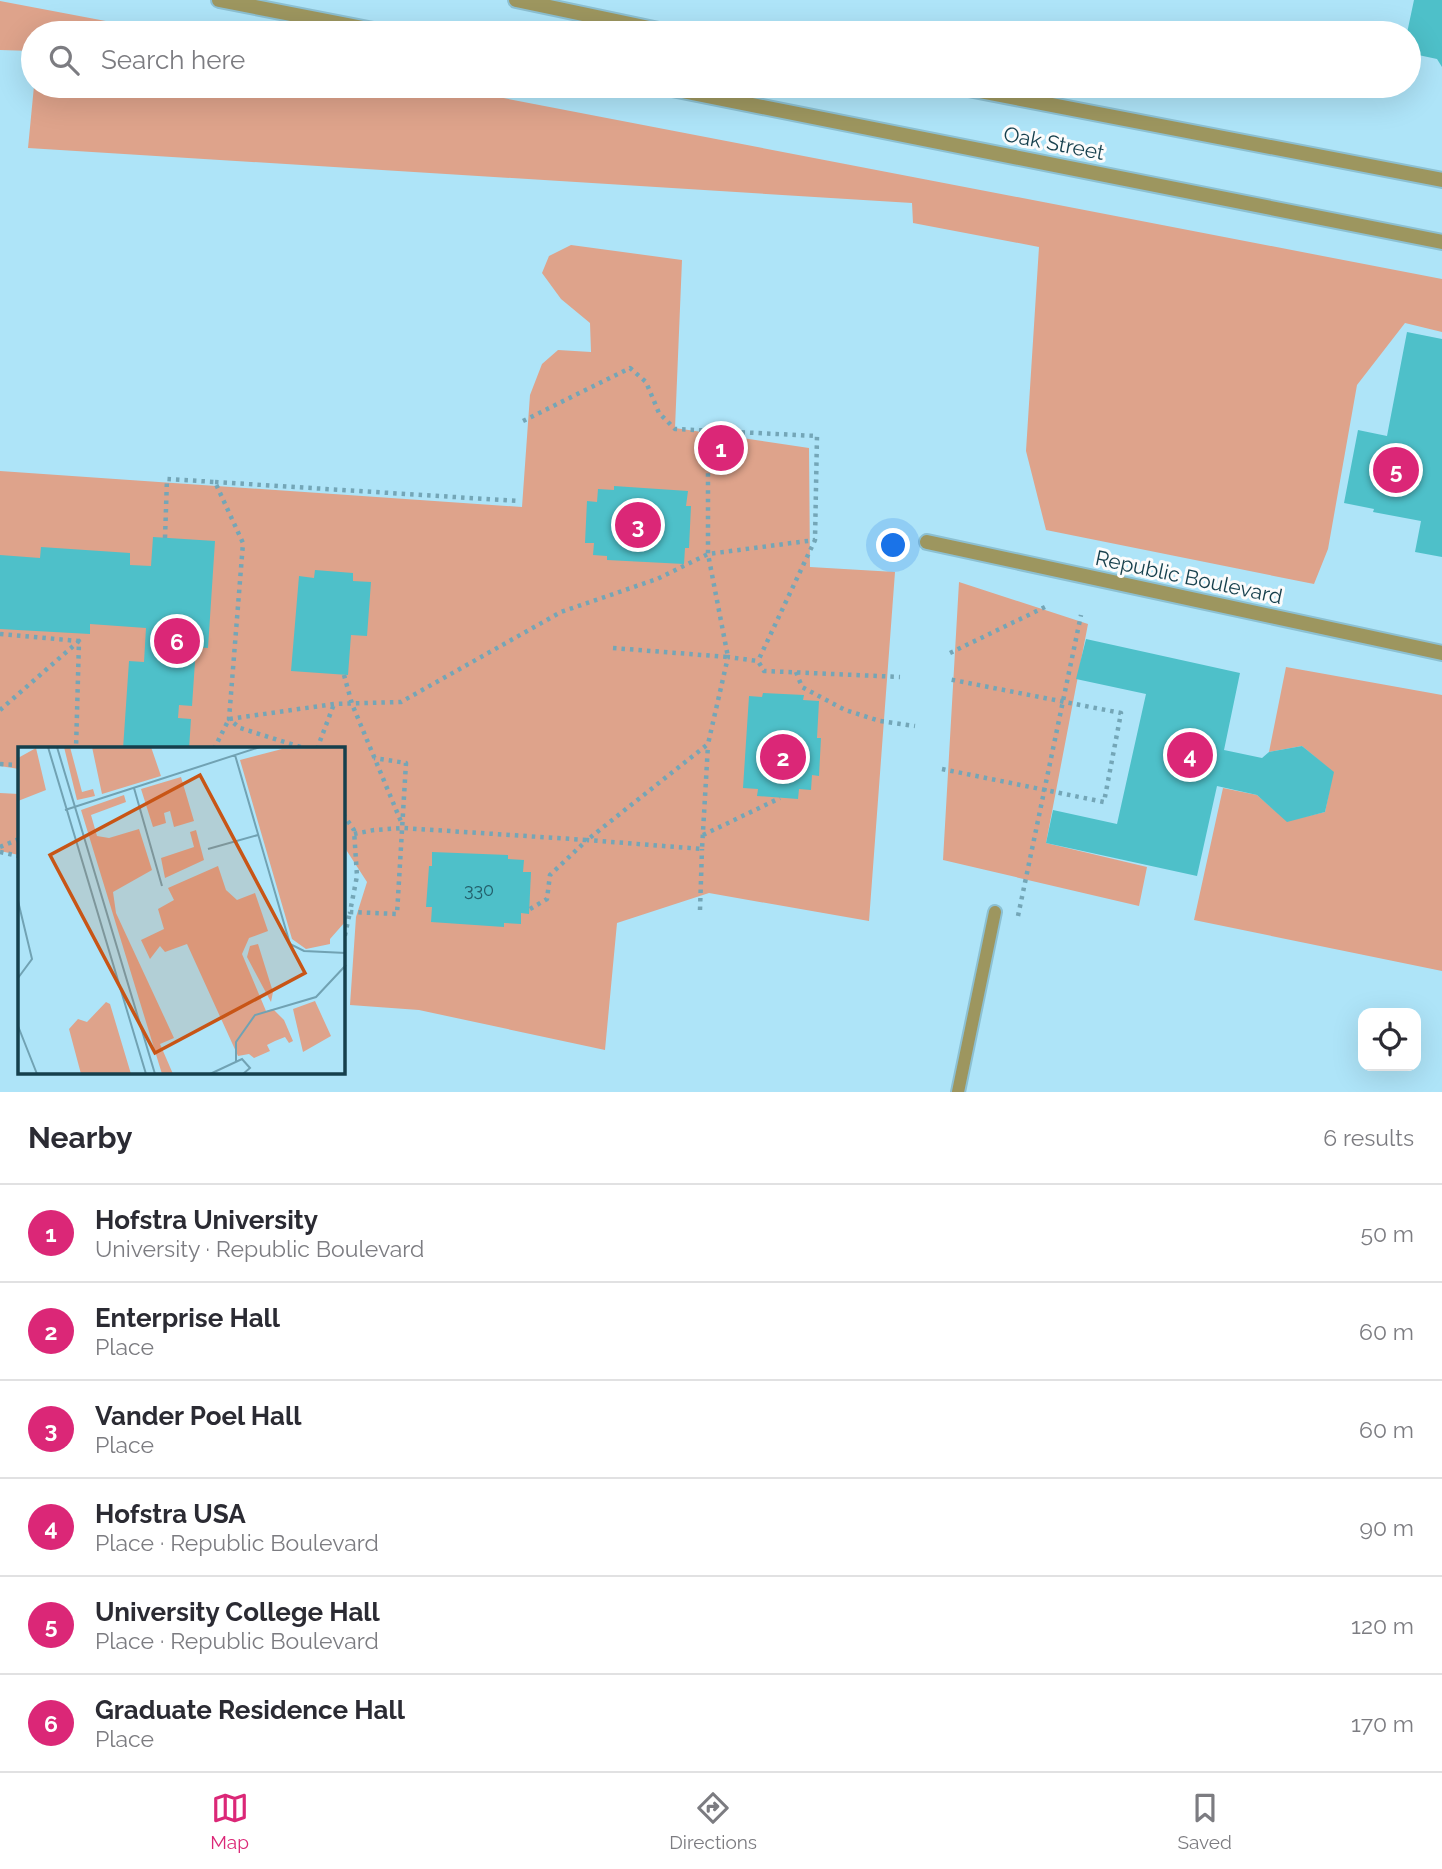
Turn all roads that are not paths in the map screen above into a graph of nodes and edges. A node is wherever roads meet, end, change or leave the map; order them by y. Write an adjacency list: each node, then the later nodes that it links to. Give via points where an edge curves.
1 (219, 0): 3 (street)
2 (516, 0): 4 (street)
3 (327, 21)
4 (616, 21)
5 (731, 98): 8 (street, Oak Street)
6 (1015, 98): 7 (street, Oak Street)
7 (1442, 180)
8 (1442, 242)
9 (927, 542): 10 (street, Republic Boulevard)
10 (1442, 653)
11 (995, 912): 12 (lane)
12 (958, 1092)

